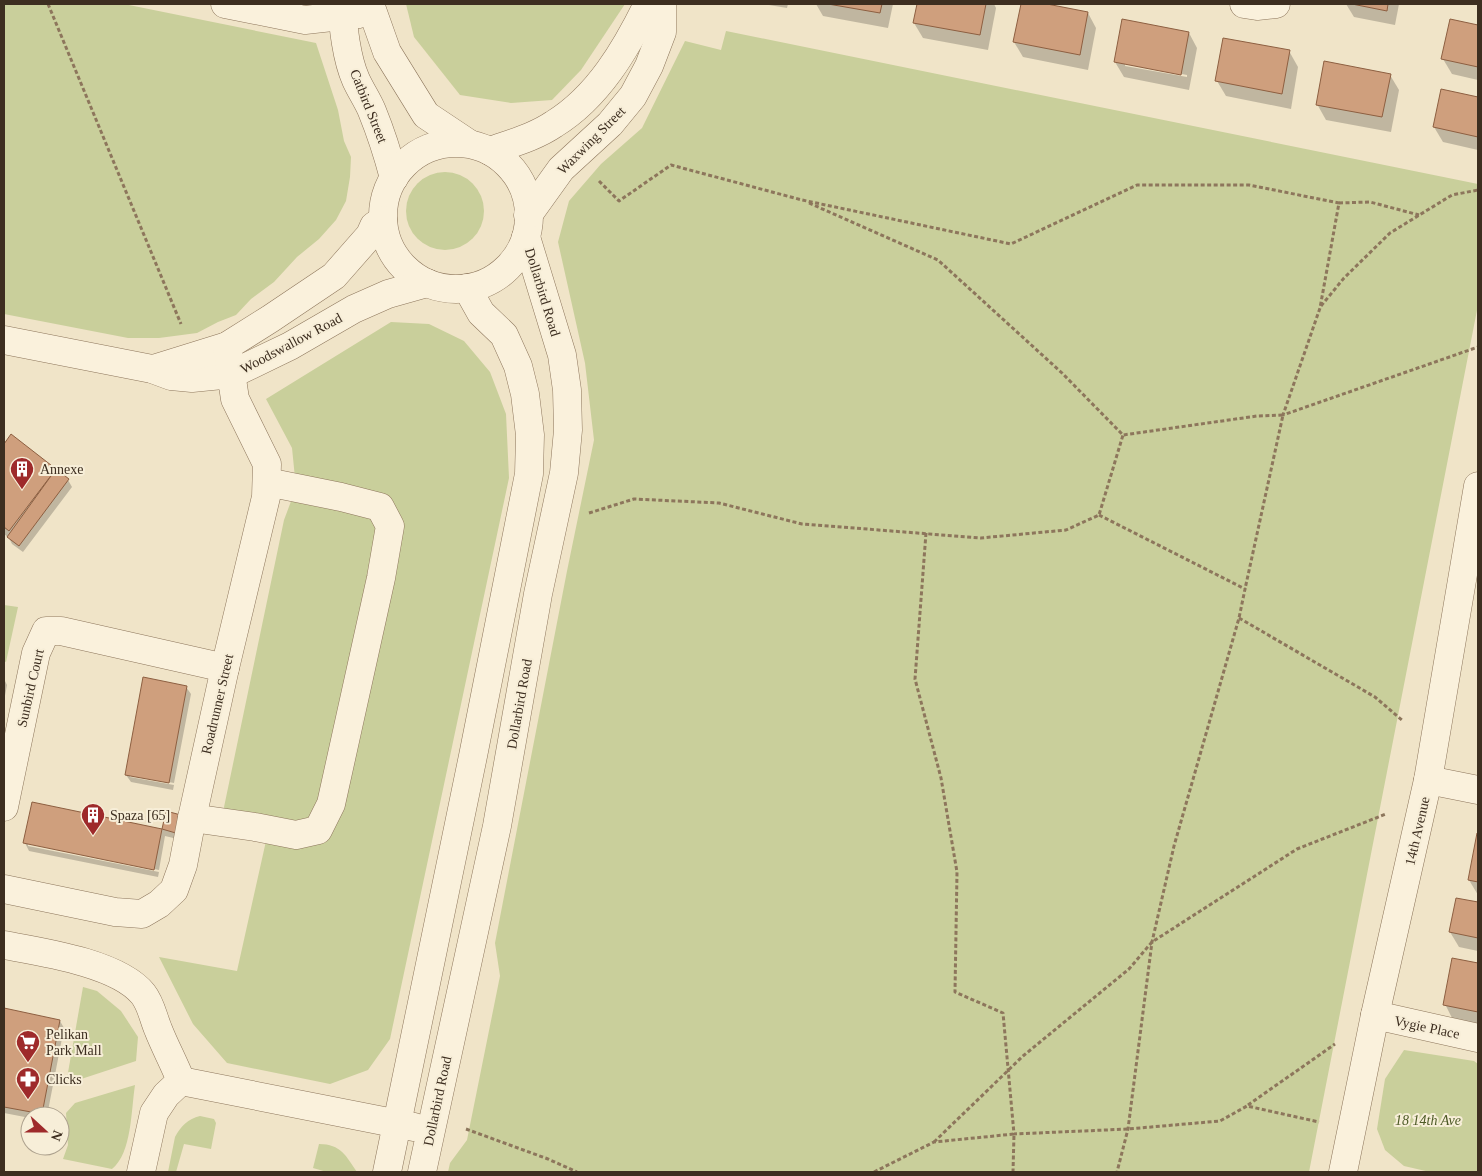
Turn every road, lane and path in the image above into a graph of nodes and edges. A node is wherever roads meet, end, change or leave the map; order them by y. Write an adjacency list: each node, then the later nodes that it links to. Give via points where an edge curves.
1 (48, 4): 24 (path)
2 (225, 4): 8 (street, via 305,20)
3 (648, 4): 9 (street, via 615,62 580,104 533,135)
4 (662, 4): 17 (street, Waxwing Street, via 662,32 650,66 633,96 610,124 561,168)
5 (1244, 4): 6 (street)
6 (1276, 4)
7 (371, 8): 8 (street); 9 (street, via 387,52 426,115)
8 (342, 10): 11 (street, Catbird Street, via 348,52 356,78 372,110)
9 (479, 147): 11 (street, via 450,143 433,146 404,164); 17 (street, via 506,162 518,178 526,196)
10 (593, 175): 13 (path, via 619,200 671,165)
11 (394, 178): 16 (street, via 387,191)
12 (1478, 190): 15 (path, via 1452,196)
13 (802, 200): 14 (path, via 1011,244 1137,185 1249,185); 28 (path, via 938,260 1062,373)
14 (1339, 203): 15 (path, via 1370,202); 20 (path)
15 (1420, 215): 20 (path, via 1390,233 1344,278)
16 (383, 220): 18 (street, via 387,240 396,258 410,273); 22 (street, Woodswallow Road, via 374,226 334,276)
17 (527, 226): 19 (street, via 517,256 504,271); 32 (street, Dollarbird Road, via 562,355 567,390 564,473)
18 (427, 283): 19 (street); 26 (street, Woodswallow Road, via 388,294 354,309 290,346)
19 (467, 288): 50 (street, via 482,313 504,335 518,366 530,435 529,474)
20 (1320, 308): 27 (path)
21 (4, 340): 25 (street, Woodswallow Road)
22 (227, 346): 24 (street, Woodswallow Road); 26 (street, Roadrunner Street)
23 (1478, 347): 27 (path)
24 (194, 356): 25 (street, Woodswallow Road)
25 (152, 369): 26 (street, Woodswallow Road, via 171,376 192,378)
26 (232, 374): 29 (street, Roadrunner Street, via 235,399 267,464)
27 (1283, 415): 28 (path); 34 (path)
28 (1123, 435): 31 (path)
29 (268, 482): 36 (street, Roadrunner Street); 41 (street, via 380,507 390,526 330,804 318,830 296,835)
30 (1478, 486): 37 (street, 14th Avenue)
31 (1100, 515): 33 (path, via 1066,530 981,538); 34 (path)
32 (552, 527): 33 (path, via 634,499 719,503 802,524); 53 (street, Dollarbird Road, via 497,826)
33 (926, 533): 47 (path, via 915,679 940,778 957,872 955,992 1003,1013)
34 (1245, 589): 35 (path)
35 (1239, 618): 37 (path, via 1375,697); 43 (path, via 1174,846)
36 (225, 668): 40 (street, Sunbird Court, via 62,630 46,632 36,653); 41 (street, Roadrunner Street)
37 (1434, 747): 38 (street, 14th Avenue)
38 (1426, 789): 39 (street); 43 (path, via 1297,849); 45 (street, 14th Avenue)
39 (1478, 790)
40 (4, 807)
41 (192, 818): 42 (street, Roadrunner Street, via 183,865 174,890 142,914 115,912)
42 (4, 889)
43 (1152, 942): 47 (path, via 1129,969); 51 (path)
44 (4, 945): 48 (street, via 77,960 131,982 143,994 152,1011)
45 (1375, 1015): 46 (street, Vygie Place); 49 (path); 52 (street, 14th Avenue)
46 (1478, 1038)
47 (1008, 1071): 54 (path); 55 (path)
48 (181, 1081): 50 (street); 56 (street, via 154,1113)
49 (1247, 1106): 51 (path, via 1220,1121); 52 (path)
50 (396, 1124): 53 (street); 57 (street)
51 (1128, 1129): 54 (path); 62 (path)
52 (1352, 1129): 63 (street, 14th Avenue)
53 (430, 1130): 58 (street, Dollarbird Road); 59 (path, via 461,1128 548,1158)
54 (1014, 1134): 55 (path); 61 (path)
55 (934, 1142): 60 (path)
56 (141, 1172)
57 (387, 1172)
58 (422, 1172)
59 (577, 1172)
60 (874, 1172)
61 (1013, 1172)
62 (1117, 1172)
63 (1343, 1172)

